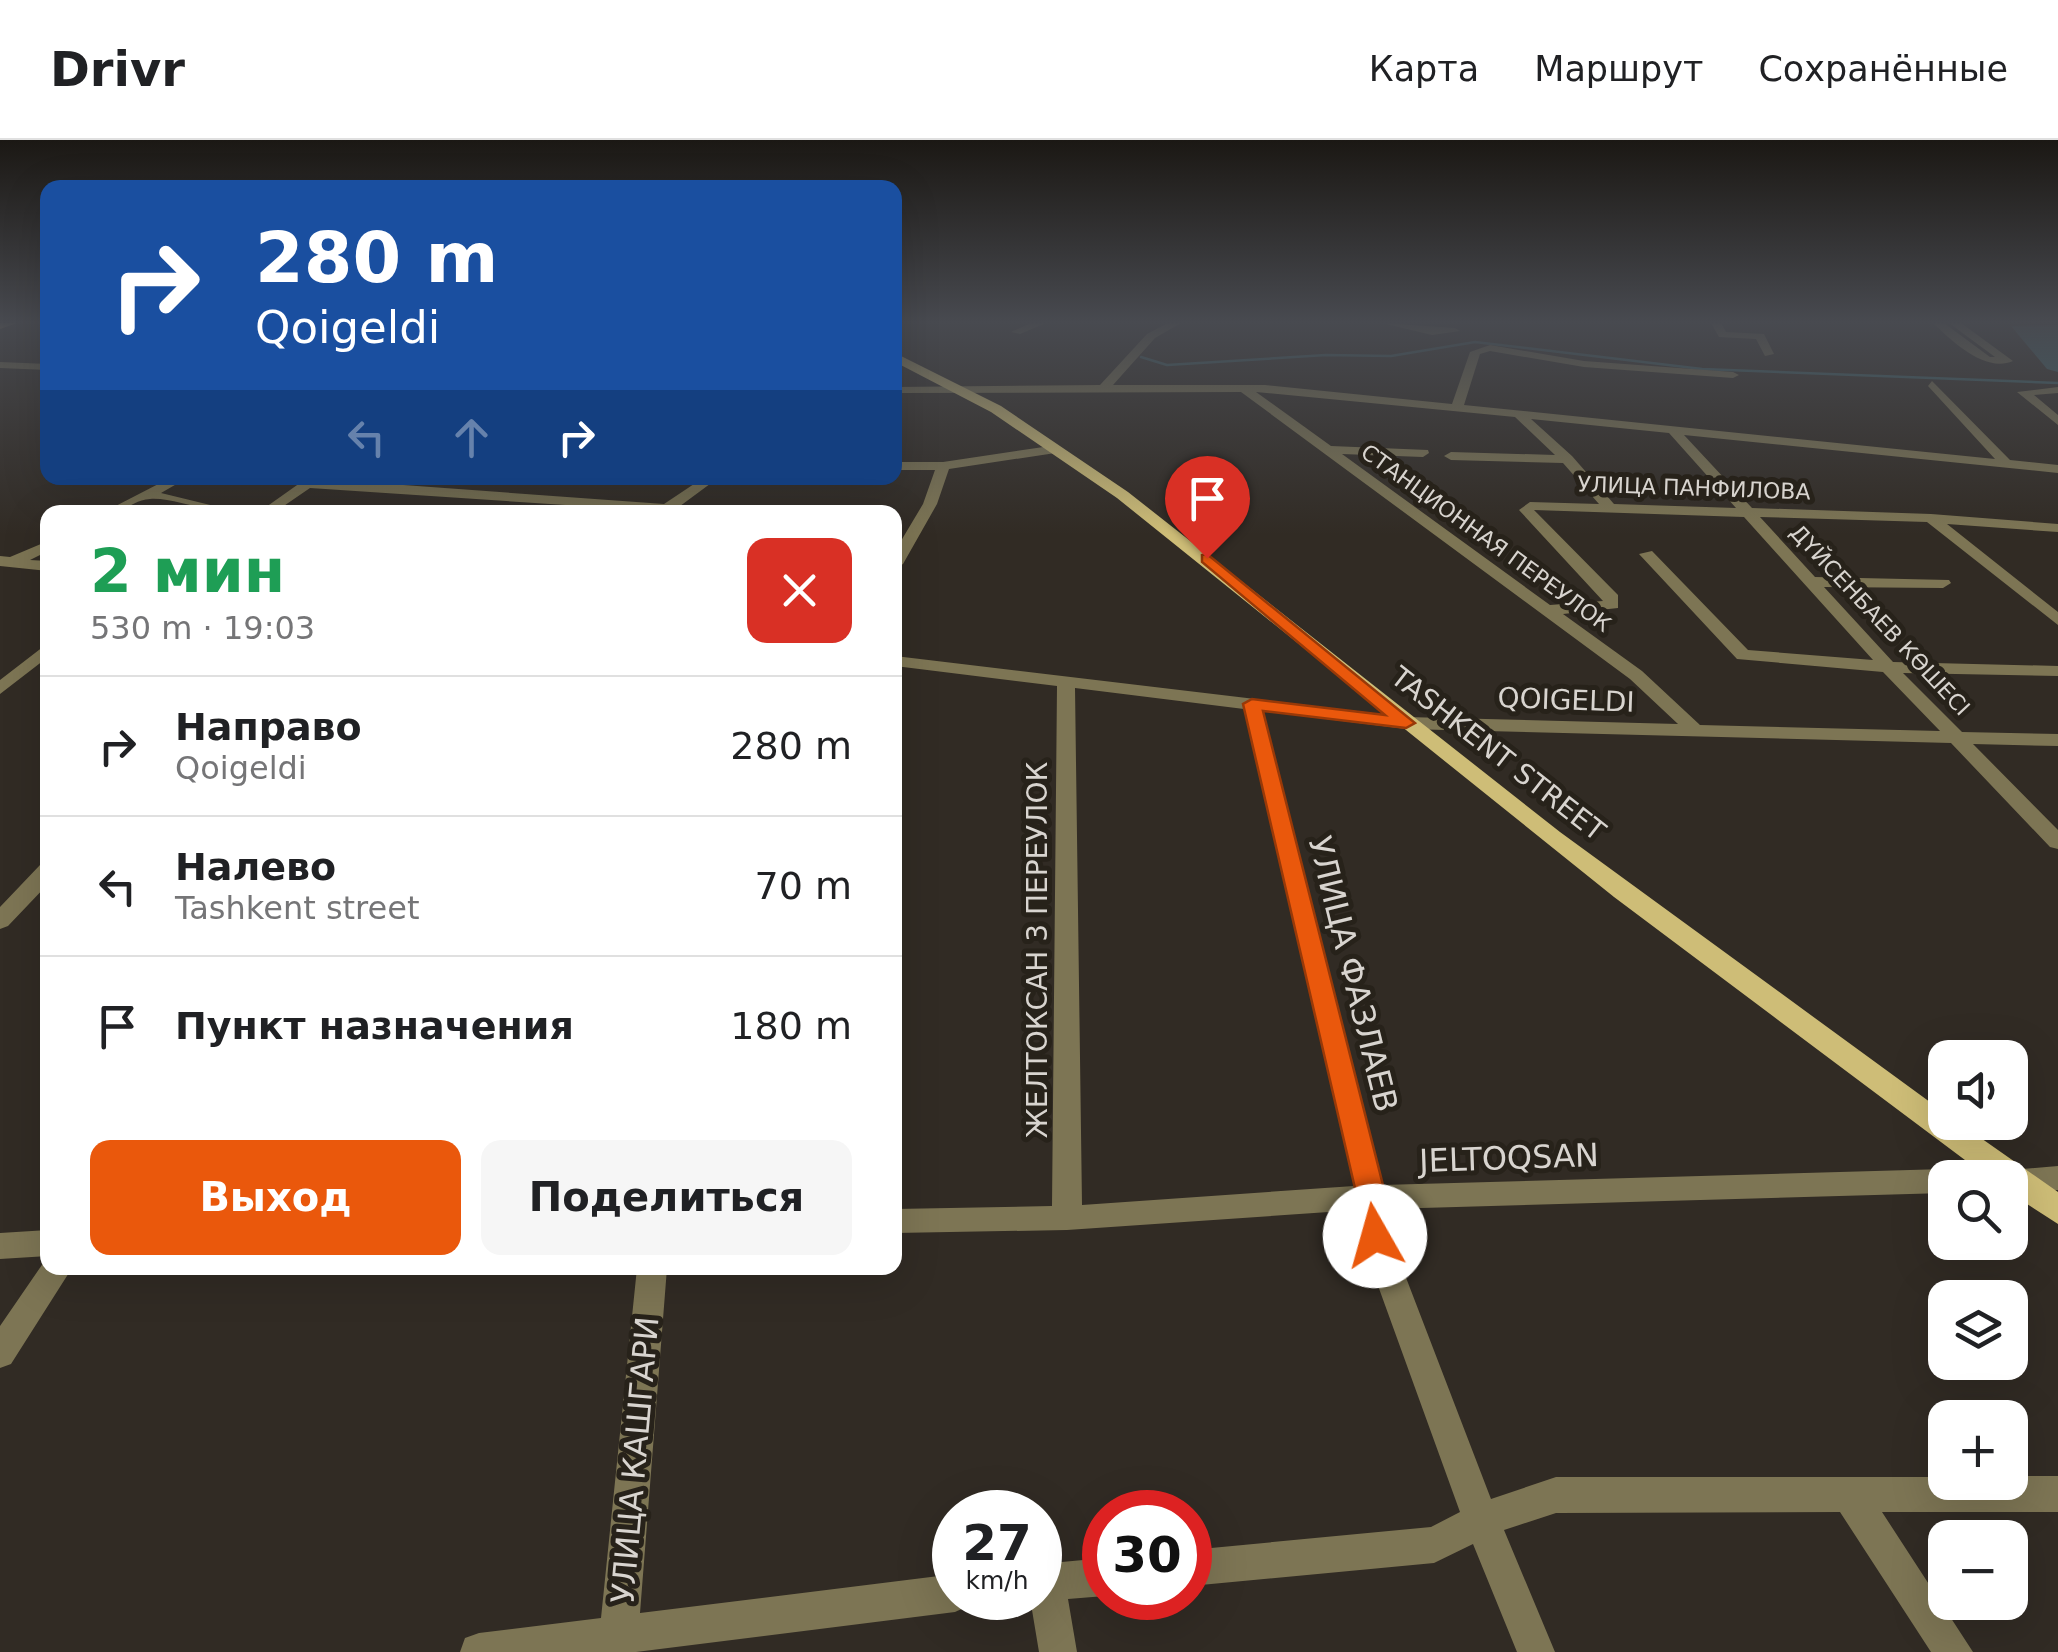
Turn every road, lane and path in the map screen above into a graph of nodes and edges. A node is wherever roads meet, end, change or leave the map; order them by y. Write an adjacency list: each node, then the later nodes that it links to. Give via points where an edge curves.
1 (967, 394): 11 (main road, TASHKENT STREET)
2 (1251, 394): 12 (street, СТАНЦИОННАЯ ПЕРЕУЛОК)
3 (1309, 394): 7 (street)
4 (1462, 394): 7 (street)
5 (1941, 394): 16 (street)
6 (2025, 394): 9 (street)
7 (1457, 408): 8 (street)
8 (1520, 414): 10 (street); 15 (street)
9 (2058, 422)
10 (1671, 428): 16 (street); 31 (street, ДҮЙСЕНБАЕВ КӨШЕСІ)
11 (1057, 449): 18 (street); 51 (main road, TASHKENT STREET, via 1237,580)
12 (1330, 450): 13 (street); 42 (street, СТАНЦИОННАЯ ПЕРЕУЛОК)
13 (1423, 453)
14 (1451, 456): 15 (street)
15 (1567, 459): 30 (street)
16 (2005, 462): 19 (street)
17 (902, 466): 18 (street)
18 (942, 466): 35 (street, via 930,504)
19 (2058, 468)
20 (166, 485): 24 (street)
21 (306, 485): 27 (street)
22 (361, 485): 28 (street)
23 (701, 485): 29 (street)
24 (147, 494): 25 (street); 26 (street)
25 (125, 505)
26 (199, 505)
27 (276, 505)
28 (605, 505)
29 (673, 505)
30 (1609, 507): 31 (street, УЛИЦА ПАНФИЛОВА); 42 (street, УЛИЦА ПАНФИЛОВА, via 1526,510 1610,595 1612,605)
31 (1749, 512): 32 (street, УЛИЦА ПАНФИЛОВА); 39 (street, ДҮЙСЕНБАЕВ КӨШЕСІ)
32 (1931, 518): 33 (street, УЛИЦА ПАНФИЛОВА); 41 (street)
33 (2058, 528)
34 (40, 548): 37 (street)
35 (902, 552)
36 (1647, 554): 46 (street, via 1743,655)
37 (7, 561): 38 (street)
38 (40, 565)
39 (1814, 582): 40 (street); 46 (street, ДҮЙСЕНБАЕВ КӨШЕСІ)
40 (1943, 583)
41 (2049, 606): 43 (street)
42 (1544, 610): 52 (street, СТАНЦИОННАЯ ПЕРЕУЛОК, via 1636,675)
43 (2058, 620)
44 (40, 655): 49 (street)
45 (902, 663): 48 (street, QOIGELDI)
46 (1888, 667): 47 (street); 53 (street, ДҮЙСЕНБАЕВ КӨШЕСІ)
47 (2058, 671)
48 (1066, 682): 50 (street, QOIGELDI); 65 (street, ЖЕЛТОКСАН 3 ПЕРЕУЛОК)
49 (0, 689)
50 (1252, 704): 51 (street, QOIGELDI); 63 (street, УЛИЦА ФАЗЛАЕВ)
51 (1406, 723): 52 (street, QOIGELDI); 58 (main road, TASHKENT STREET)
52 (1698, 732): 53 (street, QOIGELDI)
53 (1959, 738): 54 (street, QOIGELDI); 55 (street, ДҮЙСЕНБАЕВ КӨШЕСІ)
54 (2058, 740)
55 (2058, 842)
56 (40, 878): 57 (street)
57 (0, 921)
58 (1986, 1160)
59 (2058, 1178): 60 (street)
60 (2028, 1179)
61 (1928, 1181): 63 (street, JELTOQSAN)
62 (2028, 1190): 64 (main road, TASHKENT STREET)
63 (1371, 1197): 65 (street, JELTOQSAN); 74 (street, УЛИЦА ФАЗЛАЕВ, via 1375,1236)
64 (2058, 1210)
65 (1067, 1218): 66 (street, JELTOQSAN)
66 (902, 1222)
67 (40, 1244): 68 (street)
68 (0, 1246)
69 (52, 1275): 71 (street)
70 (651, 1275): 78 (street, УЛИЦА КАШГАРИ)
71 (0, 1353)
72 (2058, 1494): 73 (street)
73 (1850, 1496): 74 (street, via 1556,1495); 82 (street)
74 (1482, 1520): 75 (street, via 1434,1545); 81 (street, УЛИЦА ФАЗЛАЕВ)
75 (1212, 1566)
76 (932, 1596): 78 (street)
77 (1051, 1620): 80 (street)
78 (618, 1643): 79 (street)
79 (479, 1652)
80 (1058, 1652)
81 (1536, 1652)
82 (1954, 1652)

